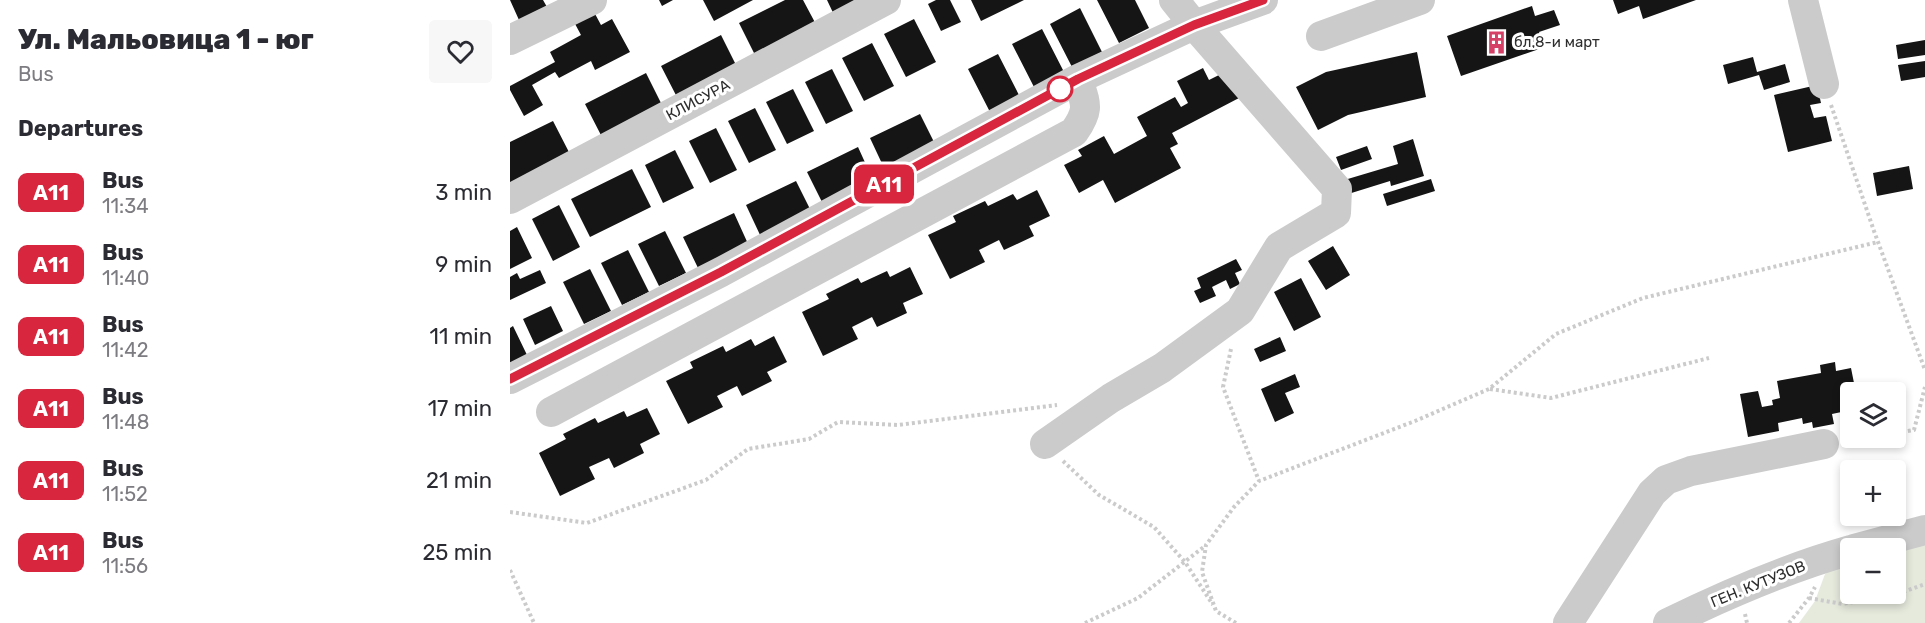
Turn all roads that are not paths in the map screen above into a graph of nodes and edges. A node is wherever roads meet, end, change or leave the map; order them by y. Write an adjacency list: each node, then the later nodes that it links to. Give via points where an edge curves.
1 (592, 0): 9 (street)
2 (886, 0): 12 (street, КЛИСУРА)
3 (1174, 0): 7 (street)
4 (1263, 0): 7 (street)
5 (1420, 0): 8 (street)
6 (1803, 0): 11 (street)
7 (1194, 25): 10 (street); 15 (street, via 1337,189 1336,213 1279,247 1240,310 1162,368 1110,398)
8 (1321, 36)
9 (510, 40)
10 (1078, 79): 13 (street, via 721,272); 14 (street, via 1086,107 1074,132)
11 (1824, 84)
12 (510, 199)
13 (510, 379)
14 (551, 412)
15 (1045, 444)
16 (1824, 444): 20 (street, via 1691,471 1666,480 1652,493)
17 (1925, 530): 18 (street, ГЕН. КУТУЗОВ)
18 (1896, 538)
19 (1840, 553): 21 (street, ГЕН. КУТУЗОВ, via 1738,590)
20 (1568, 623)
21 (1668, 623)

